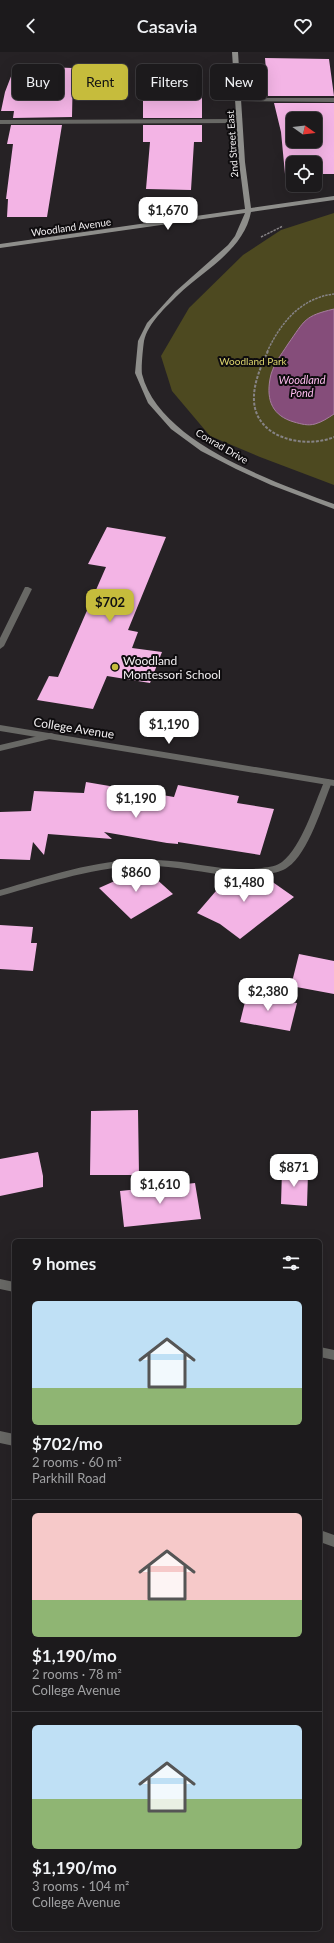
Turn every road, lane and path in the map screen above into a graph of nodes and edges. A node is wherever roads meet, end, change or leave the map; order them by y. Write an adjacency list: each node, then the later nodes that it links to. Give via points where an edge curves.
1 (235, 52): 2 (street, 2nd Street East)
2 (236, 64)
3 (238, 100): 7 (street, 2nd Street East)
4 (267, 100): 5 (street)
5 (334, 100)
6 (0, 122): 7 (street)
7 (239, 122): 9 (street, 2nd Street East)
8 (334, 198): 9 (street, Woodland Avenue)
9 (248, 211): 12 (street, Woodland Avenue); 15 (street, Conrad Drive, via 242,230 233,243 170,299 152,321 142,340 138,357 139,374 148,397 169,424 203,450 245,472)
10 (289, 224): 11 (path)
11 (256, 240)
12 (0, 246)
13 (334, 294): 14 (path, via 305,303 290,316 272,342 258,377 254,401 257,415 271,431 290,440 319,442)
14 (334, 437)
15 (334, 507)
16 (28, 589): 17 (street)
17 (0, 646)
18 (0, 728): 19 (street, College Avenue)
19 (50, 736): 20 (street); 21 (street, College Avenue)
20 (0, 748)
21 (331, 783): 22 (street, via 300,846 285,865 270,870 240,875 158,863 128,862 92,868)
22 (0, 893)
23 (0, 1284): 24 (street)
24 (12, 1287)
25 (322, 1352): 26 (street)
26 (334, 1355)
27 (0, 1437): 28 (street)
28 (12, 1440)
29 (322, 1537): 30 (street)
30 (334, 1541)

